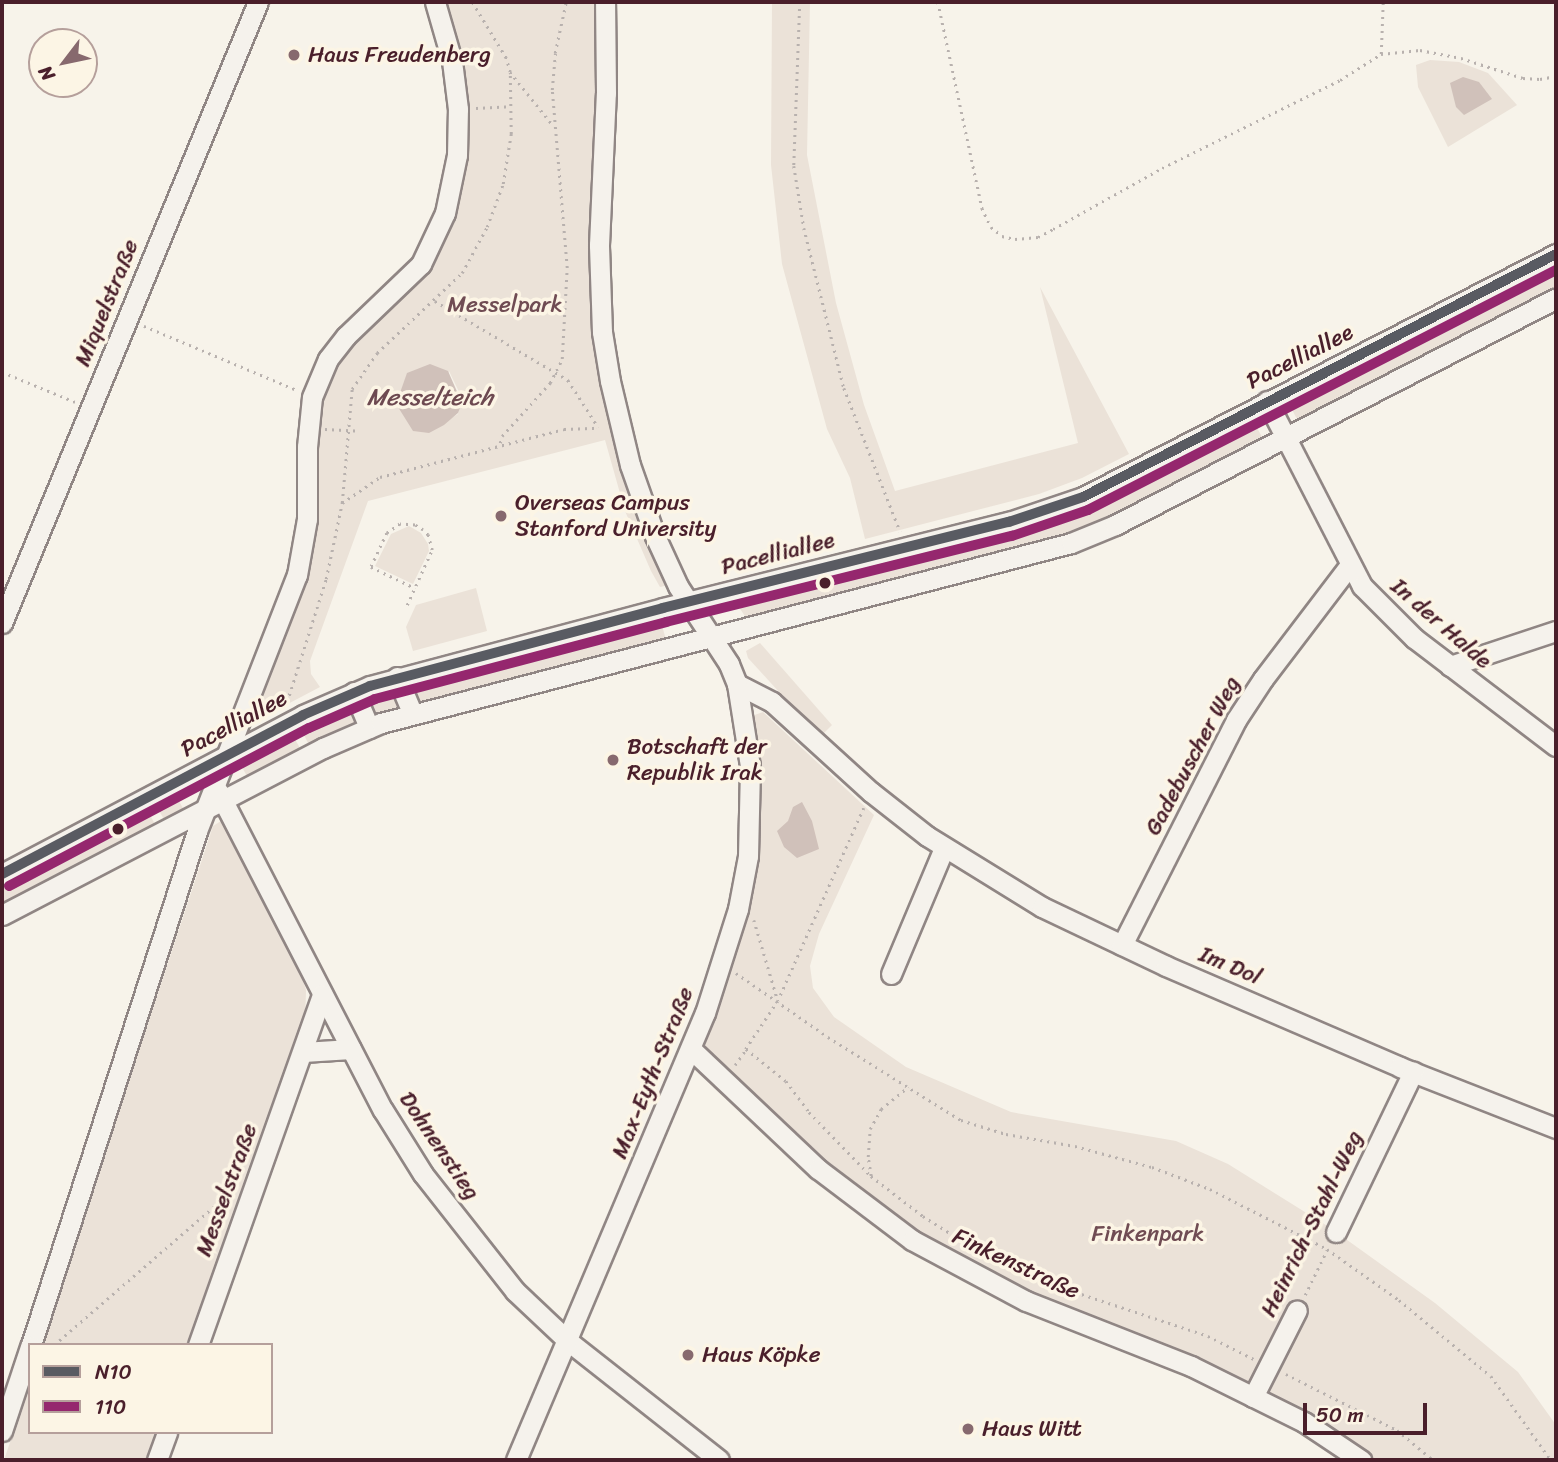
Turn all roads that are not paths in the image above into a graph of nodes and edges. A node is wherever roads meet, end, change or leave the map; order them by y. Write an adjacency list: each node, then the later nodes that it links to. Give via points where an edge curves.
1 (258, 2): 10 (street, Miquelstraße)
2 (435, 2): 20 (street, via 452,61 458,108 457,155 445,214 421,264 346,336 328,359 312,397 307,519 297,575)
3 (605, 2): 9 (street, via 607,93 599,246 602,332 637,489 655,537)
4 (1556, 254): 6 (street, Pacelliallee)
5 (1556, 298): 7 (street)
6 (1267, 401): 7 (street, In der Halde); 9 (street, Pacelliallee, via 1047,512)
7 (1284, 436): 8 (street, In der Halde); 12 (street, via 1115,525 1071,543)
8 (1349, 566): 13 (street, In der Halde, via 1381,609); 26 (street, Gadebuscher Weg, via 1236,719)
9 (689, 602): 12 (street); 14 (street, Pacelliallee)
10 (2, 623)
11 (1556, 631): 13 (street)
12 (710, 635): 15 (street); 17 (street)
13 (1450, 666): 19 (street, In der Halde)
14 (397, 677): 16 (street, Pacelliallee); 17 (street)
15 (737, 684): 23 (street, Im Dol, via 772,702 870,792); 29 (street, Max-Eyth-Straße, via 750,766 749,844 723,964)
16 (354, 692): 18 (street); 20 (street, Pacelliallee)
17 (412, 713): 18 (street)
18 (369, 728): 21 (street)
19 (1556, 746)
20 (224, 757): 21 (street); 24 (street, Pacelliallee)
21 (219, 792): 22 (street); 28 (street, Dohnenstieg)
22 (204, 810): 25 (street); 37 (street)
23 (944, 848): 26 (street, Im Dol, via 1042,907); 27 (street)
24 (2, 874)
25 (2, 915)
26 (1122, 945): 32 (street, Im Dol)
27 (891, 974)
28 (322, 994): 30 (street, Dohnenstieg); 31 (street, Messelstraße)
29 (691, 1048): 36 (street, Max-Eyth-Straße); 40 (street, Finkenstraße, via 818,1169 912,1240 1026,1301 1191,1366)
30 (351, 1049): 31 (street); 36 (street, Dohnenstieg, via 423,1174 515,1291)
31 (303, 1052): 38 (street, Messelstraße)
32 (1413, 1072): 33 (street, Im Dol); 34 (street, Heinrich-Stahl-Weg)
33 (1556, 1128)
34 (1331, 1241)
35 (1297, 1310): 40 (street, Heinrich-Stahl-Weg)
36 (568, 1341): 44 (street, Max-Eyth-Straße); 45 (street, Dohnenstieg)
37 (31, 1343)
38 (199, 1343)
39 (28, 1352): 41 (street)
40 (1254, 1397): 46 (street, Finkenstraße, via 1304,1422)
41 (2, 1431)
42 (166, 1434): 43 (street)
43 (157, 1460)
44 (516, 1460)
45 (719, 1460)
46 (1361, 1460)

